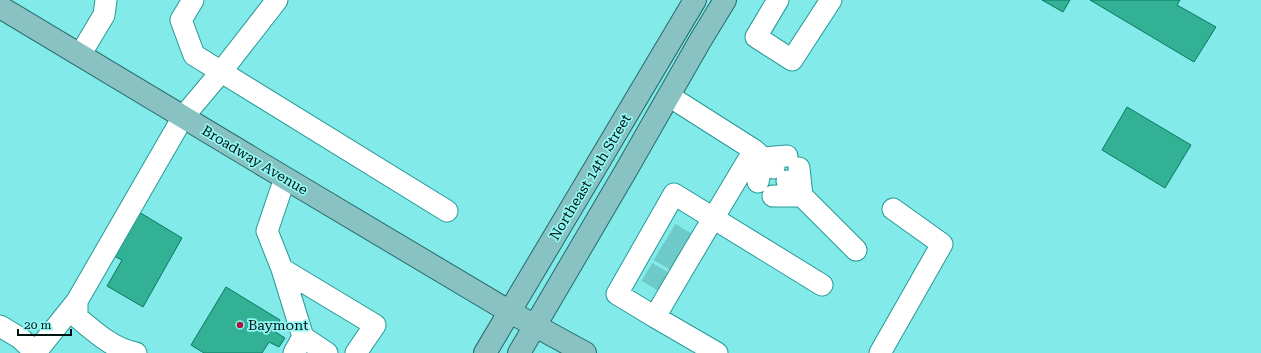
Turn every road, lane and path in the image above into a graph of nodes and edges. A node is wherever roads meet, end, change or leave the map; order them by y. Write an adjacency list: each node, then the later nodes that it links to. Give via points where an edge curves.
1 (106, 0): 9 (lane, via 104,15)
2 (193, 0): 10 (lane, via 181,20 194,55)
3 (277, 0): 10 (lane)
4 (725, 0): 11 (main road, Northeast 14th Street)
5 (778, 0): 6 (lane, via 756,37 792,60)
6 (831, 0)
7 (693, 1): 28 (main road, Northeast 14th Street)
8 (0, 7): 9 (main road, Broadway Avenue)
9 (80, 55): 12 (main road, Broadway Avenue)
10 (221, 72): 12 (lane); 19 (lane)
11 (669, 96): 13 (lane); 30 (main road, Northeast 14th Street)
12 (183, 117): 14 (main road, Broadway Avenue); 27 (lane)
13 (778, 163): 15 (lane); 17 (lane); 20 (lane)
14 (284, 178): 24 (lane, via 267,231); 28 (main road, Broadway Avenue)
15 (758, 182)
16 (773, 196): 17 (lane)
17 (802, 196): 22 (lane)
18 (893, 209): 41 (lane, via 942,244)
19 (447, 211)
20 (713, 218): 21 (lane); 21 (lane, via 674,194); 26 (lane)
21 (677, 237): 23 (lane); 23 (lane)
22 (856, 250)
23 (666, 255): 25 (lane); 25 (lane)
24 (282, 269): 32 (lane); 36 (lane, via 375,325)
25 (654, 276): 29 (lane); 29 (lane, via 617,294)
26 (822, 285)
27 (77, 301): 33 (lane); 34 (lane, via 77,317 106,340 125,351)
28 (510, 312): 30 (main road, Broadway Avenue); 37 (main road, Northeast 14th Street)
29 (655, 317): 40 (lane)
30 (536, 325): 38 (main road, Northeast 14th Street); 39 (main road, Broadway Avenue)
31 (0, 326): 33 (lane)
32 (298, 345): 35 (lane)
33 (36, 352)
34 (136, 353)
35 (327, 353)
36 (356, 353)
37 (485, 353)
38 (519, 353)
39 (585, 353)
40 (717, 353)
41 (880, 353)

